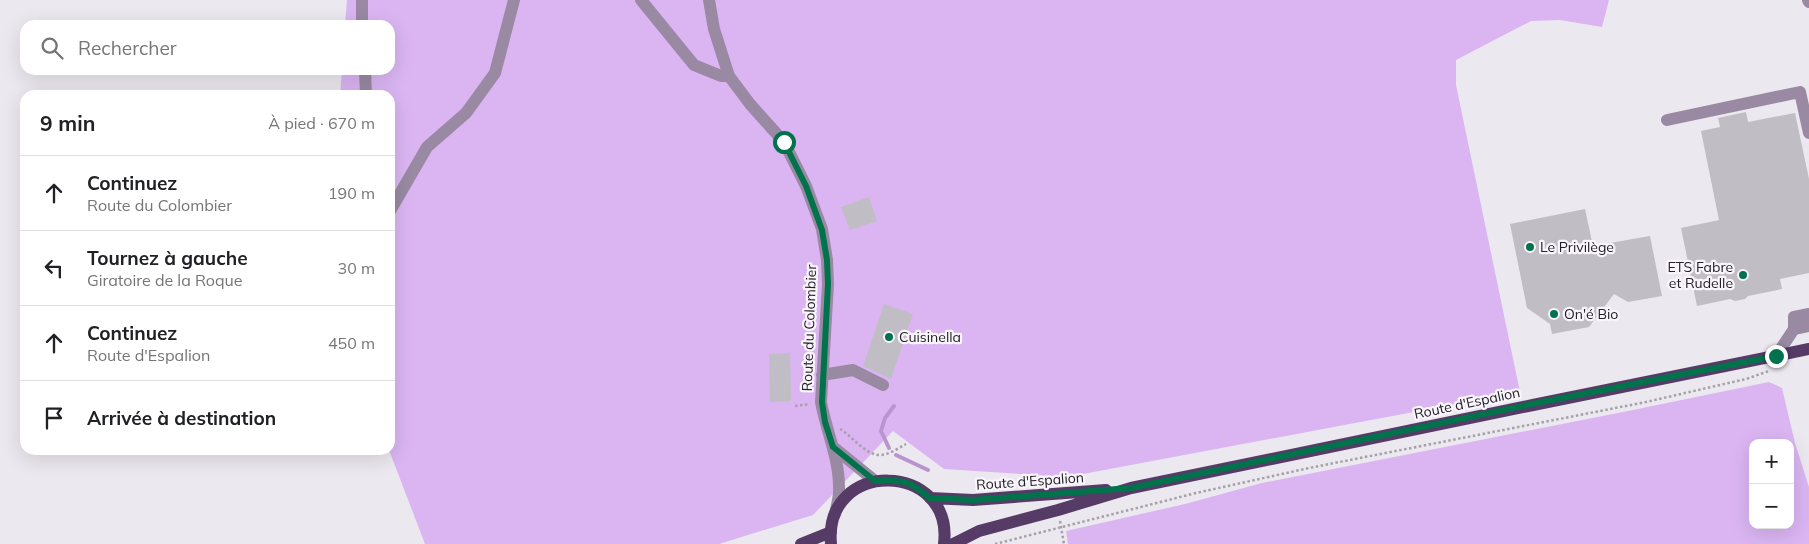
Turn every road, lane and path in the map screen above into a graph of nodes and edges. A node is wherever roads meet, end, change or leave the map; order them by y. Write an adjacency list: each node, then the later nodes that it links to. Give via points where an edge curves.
1 (362, 0): 5 (street)
2 (514, 0): 11 (street, via 495,73 466,113 427,147)
3 (641, 0): 7 (street, via 694,64 721,76)
4 (709, 0): 7 (street, Route du Colombier, via 714,29)
5 (362, 20)
6 (365, 75): 8 (street)
7 (729, 76): 18 (street, Route du Colombier, via 784,142 806,186 822,230 828,284)
8 (366, 90)
9 (1667, 120): 10 (street, via 1800,92)
10 (1809, 133)
11 (395, 202)
12 (1809, 314): 13 (street)
13 (1794, 323): 14 (street); 16 (street)
14 (1809, 326)
15 (1809, 350): 16 (main road, Route d'Espalion)
16 (1776, 356): 24 (main road, Route d'Espalion)
17 (1774, 369): 28 (path, via 1746,379 1646,402 1309,468)
18 (822, 375): 19 (street, via 853,370); 20 (street, Route du Colombier)
19 (883, 385)
20 (825, 422): 21 (path, via 879,455); 22 (street, Route du Colombier)
21 (906, 444)
22 (833, 447): 23 (street); 27 (street, Route du Colombier, via 839,487)
23 (875, 481): 25 (main road, via 905,482); 27 (main road, via 847,496)
24 (1131, 488): 25 (main road, Route d'Espalion, via 973,500); 26 (main road, Route d'Espalion)
25 (930, 498): 31 (main road, via 941,517)
26 (1058, 510): 28 (path); 32 (main road, Route d'Espalion, via 979,531)
27 (835, 514): 29 (main road)
28 (1061, 527): 33 (path); 34 (path)
29 (831, 538): 30 (main road)
30 (801, 544)
31 (944, 544)
32 (953, 544)
33 (995, 544)
34 (1064, 544)

